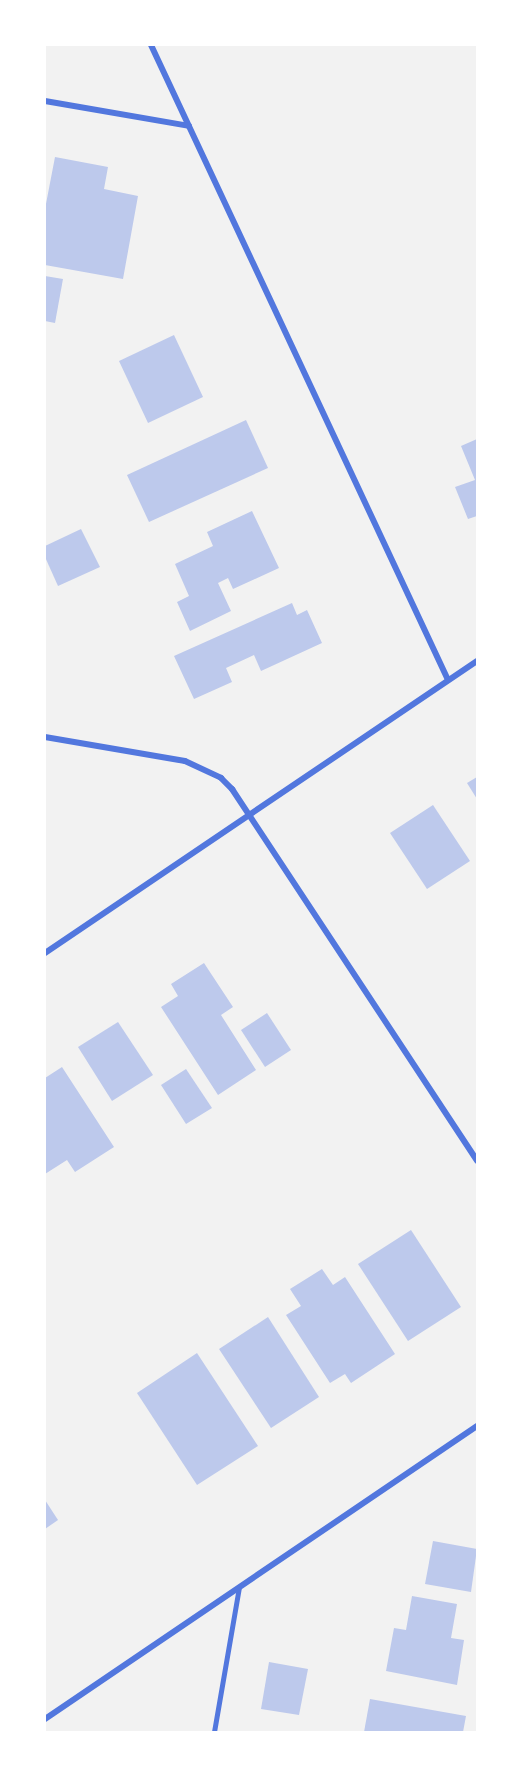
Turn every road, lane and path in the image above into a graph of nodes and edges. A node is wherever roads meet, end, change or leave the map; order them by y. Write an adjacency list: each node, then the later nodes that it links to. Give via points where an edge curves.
1 (151, 45): 3 (street)
2 (45, 101): 3 (street)
3 (189, 126): 5 (street)
4 (477, 660): 5 (street)
5 (448, 680): 7 (street)
6 (45, 737): 7 (street, via 199,766 221,778)
7 (248, 815): 8 (street); 9 (street)
8 (45, 953)
9 (477, 1160)
10 (477, 1426): 11 (street)
11 (239, 1588): 12 (street); 13 (lane)
12 (45, 1719)
13 (214, 1732)

